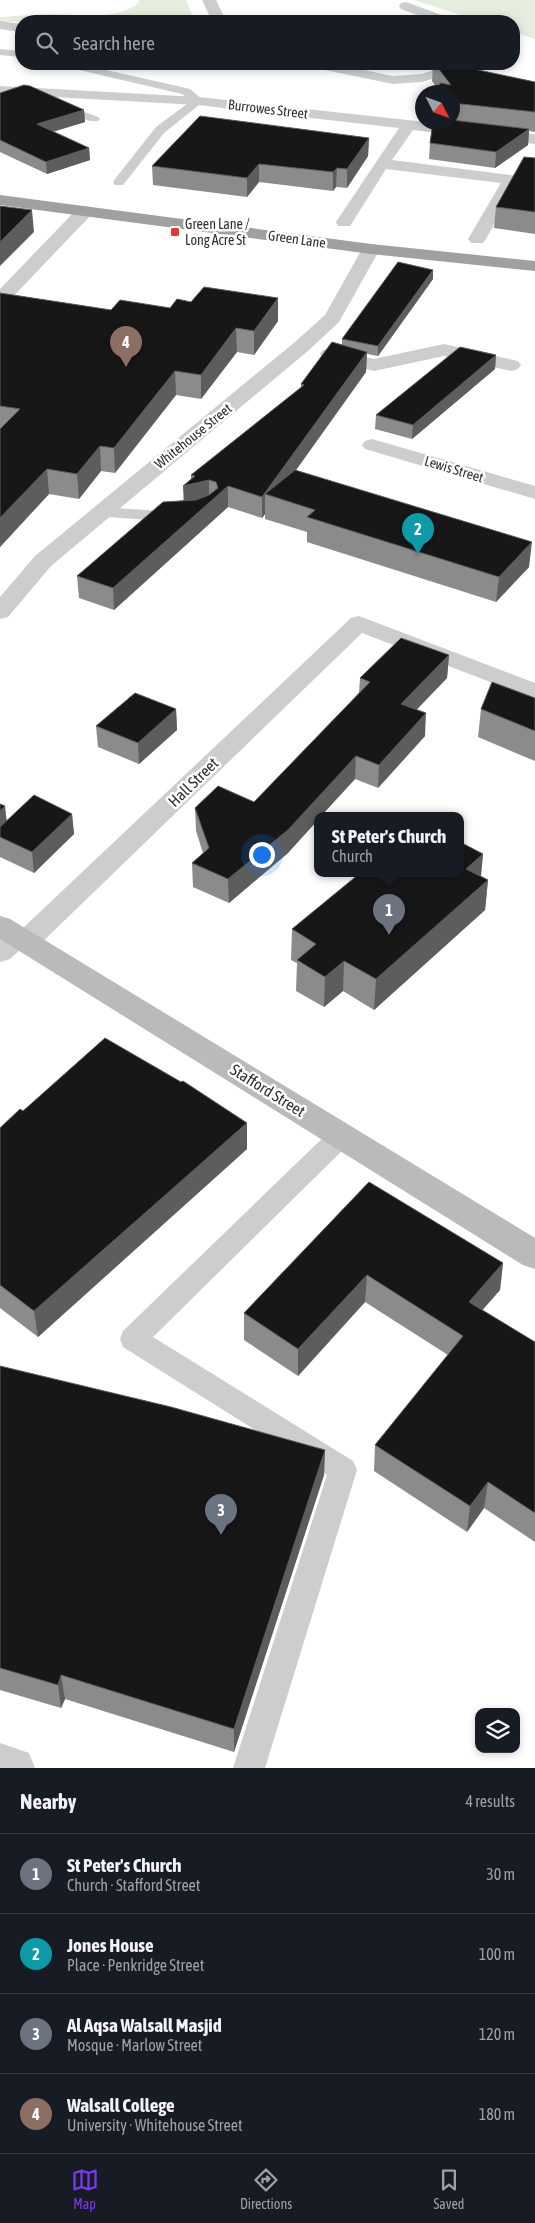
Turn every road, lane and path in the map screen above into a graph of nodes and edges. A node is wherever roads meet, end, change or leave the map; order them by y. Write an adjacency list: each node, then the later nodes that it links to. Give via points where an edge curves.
1 (209, 0): 3 (street)
2 (406, 6): 4 (street)
3 (216, 15)
4 (429, 15)
5 (0, 25): 6 (street)
6 (15, 27)
7 (0, 52): 8 (lane)
8 (15, 53)
9 (92, 70): 16 (lane, via 186,92)
10 (345, 70): 13 (street, via 394,80 422,78 441,72)
11 (501, 71): 12 (street)
12 (535, 79)
13 (535, 89)
14 (0, 90): 15 (street, Burrowes Street)
15 (59, 92): 16 (street, Burrowes Street); 18 (lane, via 49,101)
16 (198, 101): 17 (lane); 20 (street, Burrowes Street)
17 (175, 117): 19 (lane); 23 (lane, via 160,130)
18 (94, 119)
19 (194, 120)
20 (408, 126): 21 (street, Burrowes Street); 22 (street)
21 (535, 139)
22 (381, 164): 26 (street); 27 (street, via 511,179)
23 (119, 182)
24 (0, 200): 25 (highway, Green Lane)
25 (85, 211): 28 (highway, Green Lane); 30 (street)
26 (344, 222)
27 (477, 239)
28 (370, 249): 29 (highway, Green Lane); 32 (street, Whitehouse Street, via 332,318)
29 (535, 266)
30 (0, 300): 31 (lane)
31 (18, 303)
32 (302, 346): 33 (street, via 374,365 444,350); 36 (street, Whitehouse Street)
33 (510, 365)
34 (372, 445): 35 (street, Lewis Street)
35 (535, 493)
36 (100, 512): 37 (lane, via 142,517); 38 (street, Whitehouse Street, via 43,560)
37 (188, 515)
38 (0, 612)
39 (535, 692): 40 (street, Hall Street, via 359,623)
40 (11, 939): 41 (main road, Stafford Street)
41 (342, 1135): 42 (main road, Stafford Street); 45 (lane, via 133,1339 343,1470)
42 (535, 1255)
43 (0, 1764): 44 (street)
44 (14, 1768)
45 (249, 1768)

